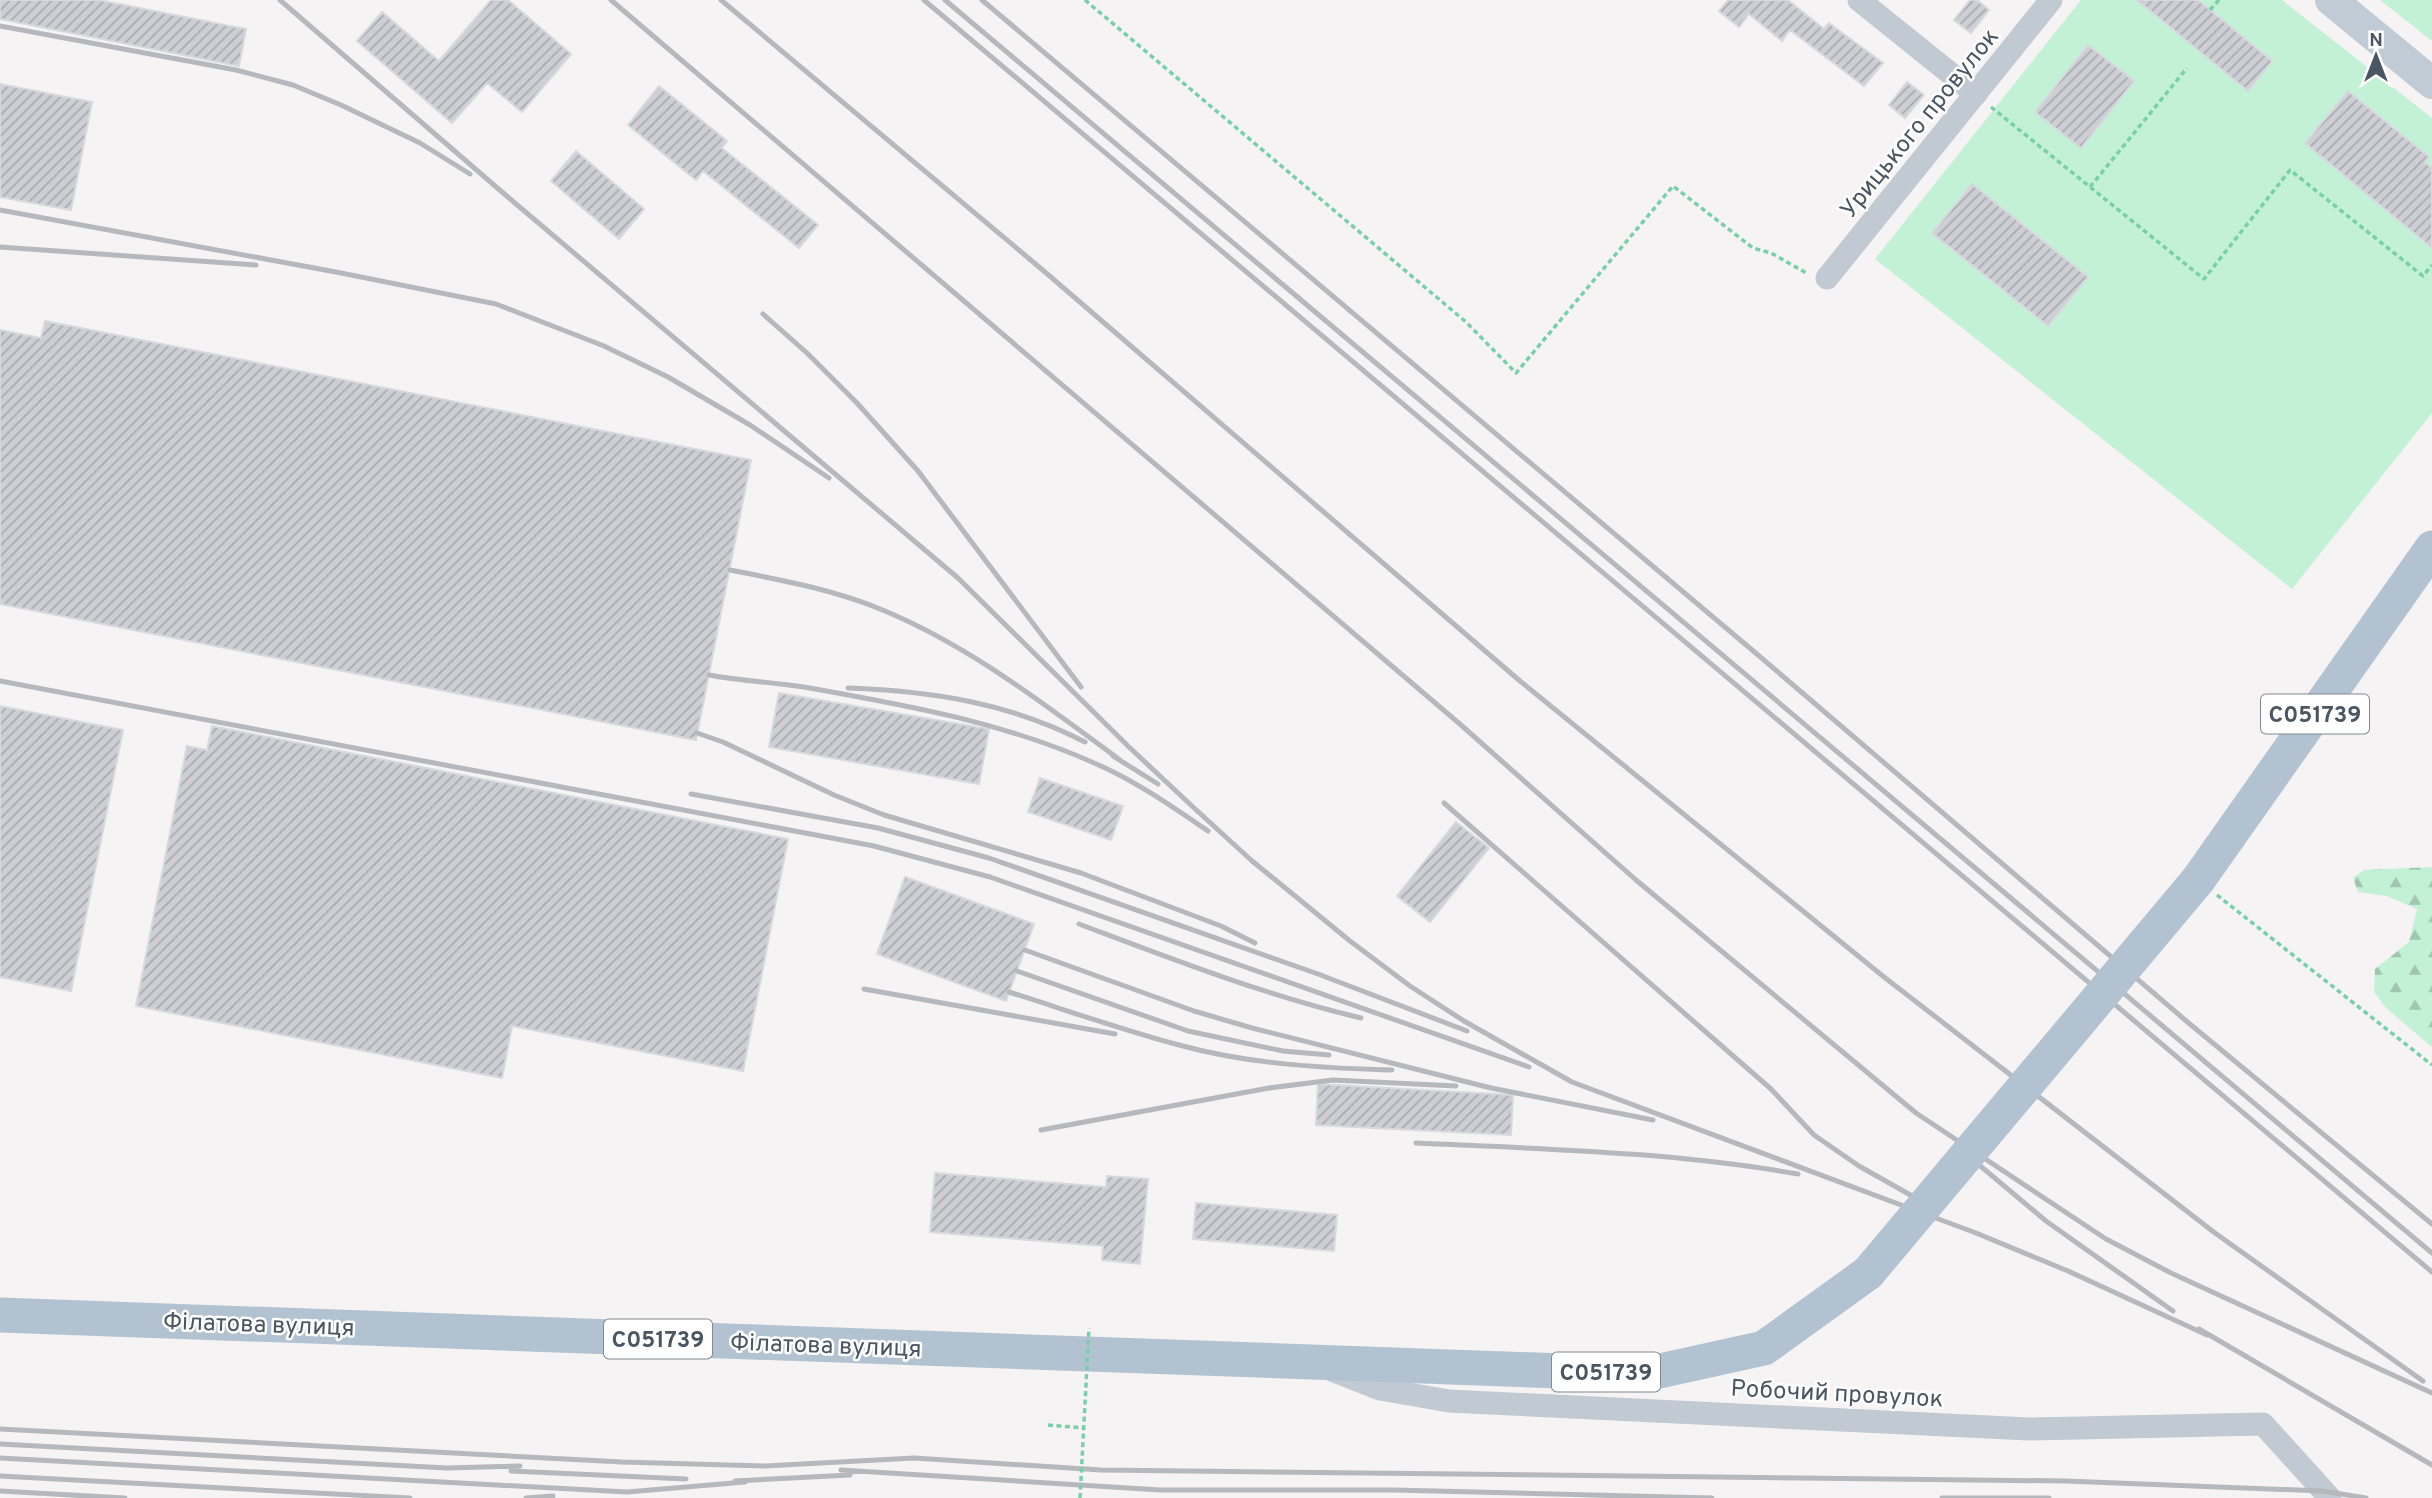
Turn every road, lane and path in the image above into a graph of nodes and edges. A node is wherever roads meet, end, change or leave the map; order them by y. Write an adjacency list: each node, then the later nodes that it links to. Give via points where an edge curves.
1 (1085, 0): 12 (path, via 1466,322 1516,373 1673,186 1753,248 1802,272)
2 (1859, 0): 9 (street)
3 (2051, 0): 9 (street, Урицького провулок)
4 (2218, 0): 6 (path)
5 (2330, 0): 8 (street)
6 (2210, 10)
7 (2187, 68): 10 (path)
8 (2432, 83)
9 (1976, 94): 10 (path); 12 (street, Урицького провулок)
10 (2090, 187): 11 (path, via 2204,279 2290,170 2423,276)
11 (2432, 265)
12 (1827, 278)
13 (2432, 548): 14 (main road, С051739)
14 (2198, 880): 15 (path); 18 (main road, С051739, bridge, via 1868,1273 1764,1348 1646,1374)
15 (2432, 1065)
16 (0, 1315): 18 (main road, Філатова вулиця / С051739, via 1316,1363)
17 (1089, 1328): 20 (path, bridge)
18 (1442, 1383): 22 (street, Робочий провулок, via 2029,1429 2263,1424)
19 (1048, 1425): 20 (path)
20 (1084, 1428): 21 (path, bridge)
21 (1080, 1498)
22 (2330, 1498)

